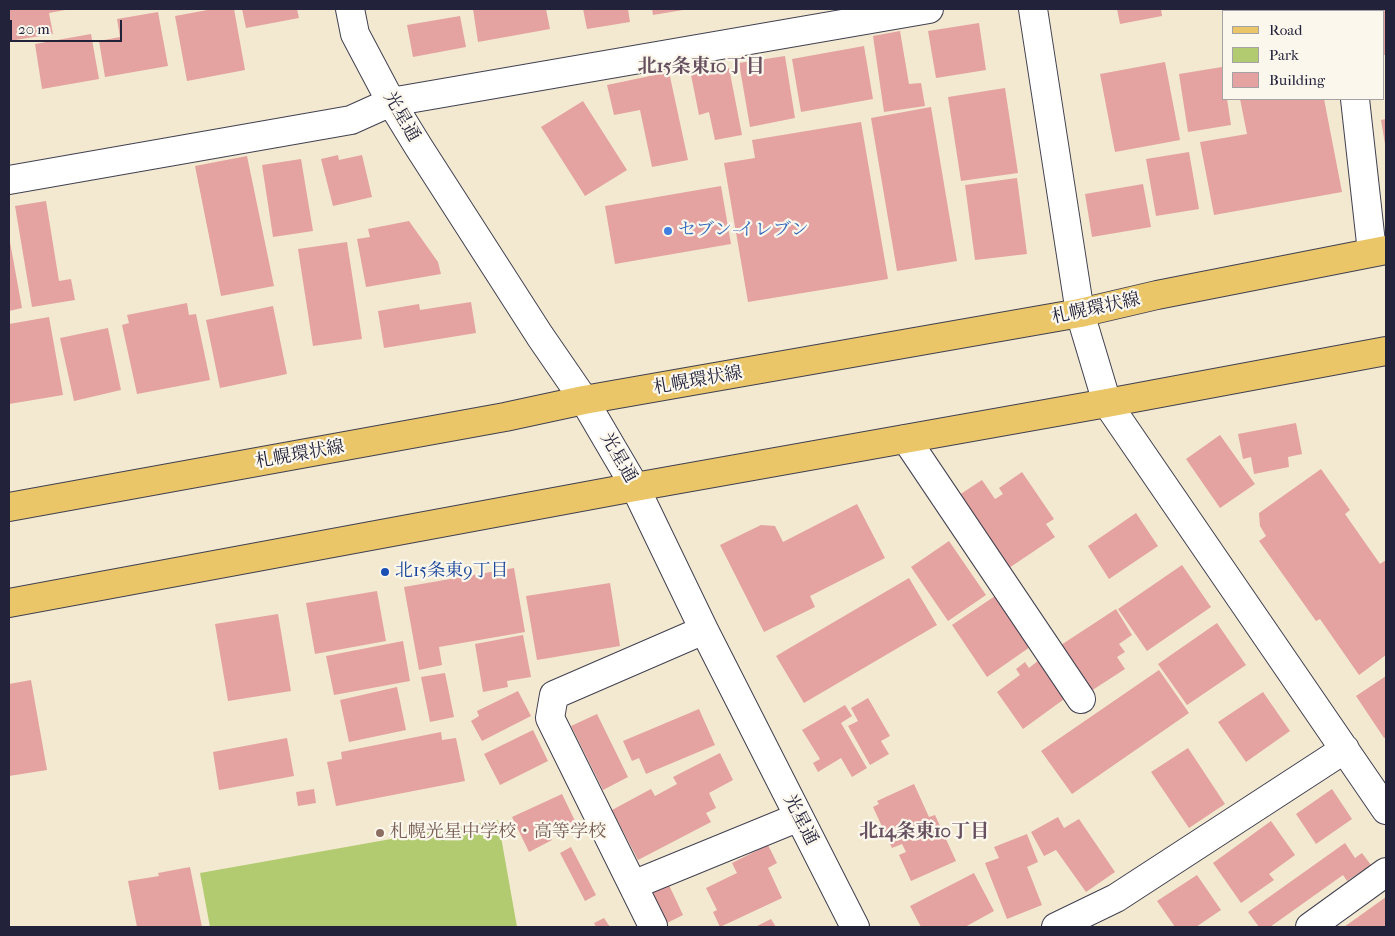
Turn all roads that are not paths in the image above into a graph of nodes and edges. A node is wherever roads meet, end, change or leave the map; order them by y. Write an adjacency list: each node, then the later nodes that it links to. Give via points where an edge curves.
1 (350, 9): 5 (street, 光星通, via 355,34)
2 (928, 9): 5 (street)
3 (1033, 9): 8 (street)
4 (1355, 100): 7 (street)
5 (391, 102): 6 (street, via 351,120); 10 (street, 光星通)
6 (9, 180)
7 (1379, 251): 8 (main road, 札幌環状線)
8 (1080, 313): 10 (main road, 札幌環状線); 11 (street)
9 (1386, 351): 11 (main road)
10 (584, 400): 13 (street, 光星通); 14 (main road, 札幌環状線, via 505,418)
11 (1107, 403): 12 (main road); 18 (street)
12 (906, 439): 13 (main road); 17 (street)
13 (635, 487): 15 (main road); 16 (street, 光星通)
14 (9, 507)
15 (9, 603)
16 (704, 630): 20 (street, 光星通); 22 (street, via 554,695 550,718)
17 (1081, 699)
18 (1345, 750): 19 (street); 25 (street, via 1116,898)
19 (1386, 810)
20 (799, 817): 22 (street); 24 (street, 光星通)
21 (1386, 872): 26 (street)
22 (633, 885): 23 (street)
23 (653, 926)
24 (855, 927)
25 (1056, 927)
26 (1310, 927)

